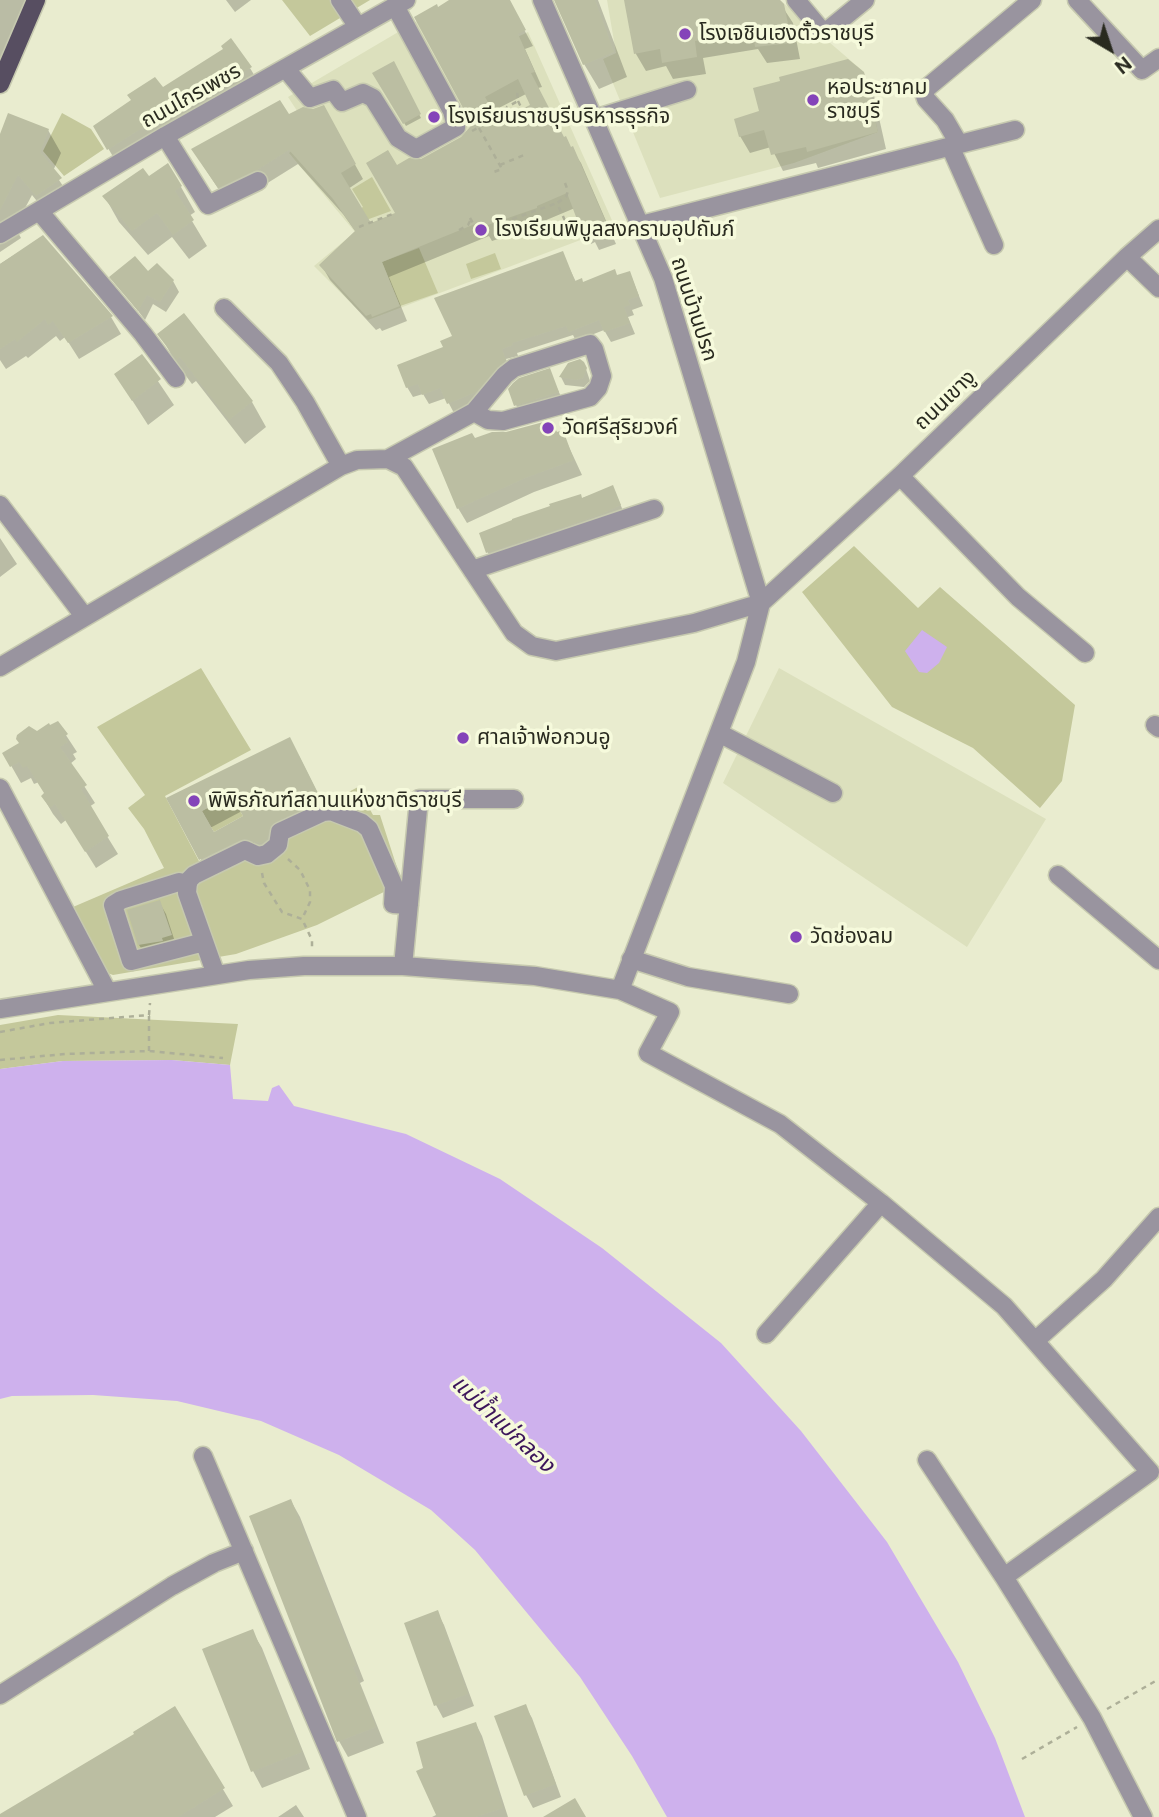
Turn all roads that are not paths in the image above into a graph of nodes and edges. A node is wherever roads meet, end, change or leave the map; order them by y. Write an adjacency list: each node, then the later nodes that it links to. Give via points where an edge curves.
1 (36, 0): 12 (main road)
2 (340, 0): 9 (street)
3 (542, 0): 14 (street, ถนนบ้านปรก)
4 (796, 0): 5 (street, via 822,31 827,31)
5 (865, 0)
6 (1032, 0): 17 (street, via 928,87 926,99 945,120)
7 (1077, 0): 10 (street, via 1142,70)
8 (400, 3): 9 (street, ถนนไกรเพชร); 11 (street, via 456,127 416,149 398,138 373,97 363,93 342,102 333,90 310,98)
9 (358, 27): 11 (street, ถนนไกรเพชร)
10 (1159, 58)
11 (286, 69): 16 (street, ถนนไกรเพชร)
12 (0, 84)
13 (687, 90): 14 (street)
14 (594, 118): 20 (street, ถนนบ้านปรก)
15 (1016, 130): 17 (street)
16 (165, 136): 18 (street, via 208,205); 19 (street, ถนนไกรเพชร)
17 (955, 145): 20 (street); 23 (street)
18 (258, 181)
19 (39, 211): 22 (street, ถนนไกรเพชร); 27 (street)
20 (641, 225): 35 (street, ถนนบ้านปรก, via 663,278)
21 (1159, 229): 24 (street, ถนนเขางู)
22 (0, 234)
23 (994, 245)
24 (1127, 257): 25 (street); 31 (street, ถนนเขางู)
25 (1159, 288)
26 (224, 307): 30 (street, via 279,363)
27 (176, 378)
28 (474, 412): 28 (street, via 503,421 590,397 602,376 594,349 590,344 514,368); 29 (street)
29 (388, 458): 30 (street); 34 (street, via 404,467)
30 (341, 466): 36 (street)
31 (900, 476): 35 (street, ถนนเขางู); 37 (street, via 1018,597)
32 (0, 505): 36 (street)
33 (654, 509): 34 (street)
34 (472, 570): 35 (street, via 514,633 532,646 556,651 694,623)
35 (761, 603): 39 (street, via 746,662)
36 (84, 616): 38 (street)
37 (1085, 653)
38 (0, 667)
39 (719, 733): 41 (street); 47 (street)
40 (0, 788): 52 (street)
41 (833, 793)
42 (514, 799): 45 (street, via 419,799)
43 (1058, 875): 48 (street)
44 (188, 884): 45 (street, via 194,875 245,850 258,856 267,854 278,845 280,832 331,810 369,829 394,886 393,904); 46 (street); 46 (street, via 113,905 131,961)
45 (409, 905): 49 (street)
46 (204, 942): 50 (street)
47 (631, 960): 51 (street); 53 (street, via 688,977)
48 (1159, 960)
49 (403, 967): 50 (street, via 312,966); 51 (street, via 535,976)
50 (216, 975): 52 (street)
51 (620, 990): 55 (street, via 670,1012 648,1052 780,1124)
52 (107, 991): 54 (street)
53 (789, 994)
54 (0, 1009)
55 (881, 1203): 57 (street); 58 (street, via 1004,1306)
56 (1159, 1217): 58 (street, via 1104,1279)
57 (766, 1334)
58 (1035, 1341): 61 (street)
59 (203, 1456): 62 (street)
60 (927, 1460): 63 (street)
61 (1154, 1471): 63 (street)
62 (244, 1550): 64 (street, via 172,1586); 65 (street)
63 (1004, 1577): 66 (street, via 1092,1718)
64 (0, 1695)
65 (357, 1817)
66 (1143, 1817)

